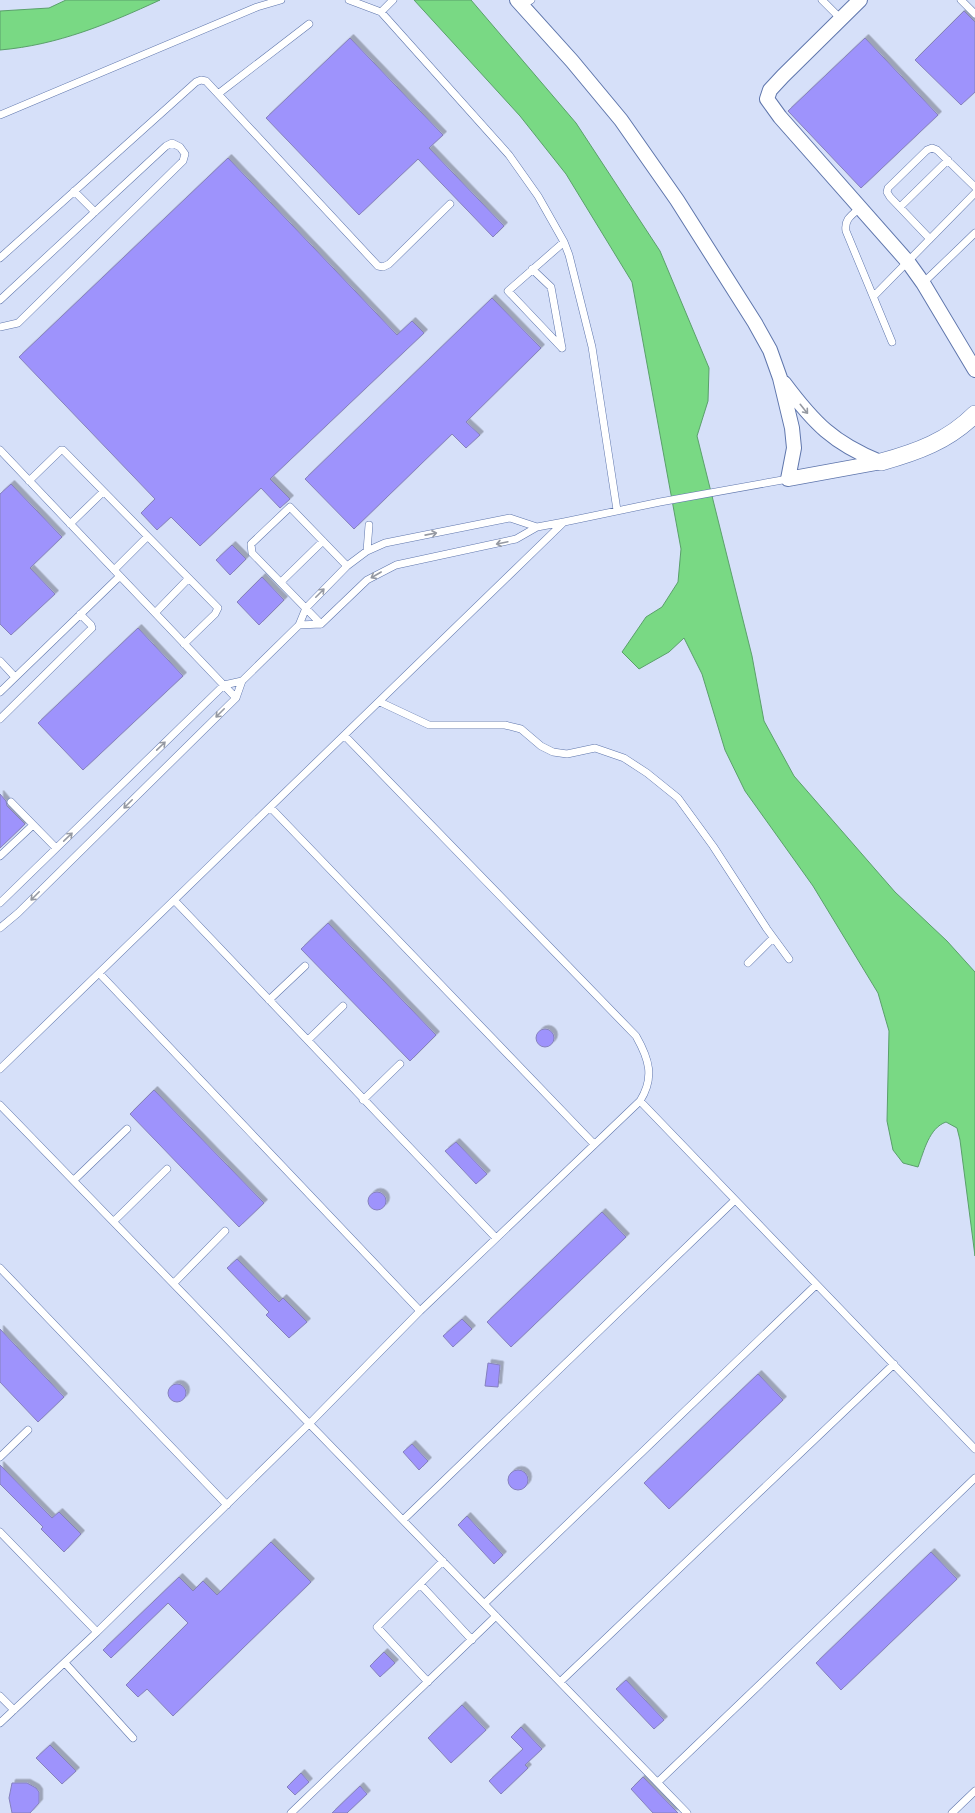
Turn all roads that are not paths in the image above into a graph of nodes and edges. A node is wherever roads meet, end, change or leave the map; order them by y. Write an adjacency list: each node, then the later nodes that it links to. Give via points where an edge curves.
1 (281, 0): 13 (lane, via 257,7)
2 (349, 0): 8 (lane)
3 (393, 0): 8 (lane)
4 (822, 0): 10 (lane)
5 (860, 0): 10 (street)
6 (961, 0): 9 (lane)
7 (523, 2): 34 (street, via 604,100 677,200 755,322 770,350)
8 (381, 12): 24 (lane, via 509,155 538,196)
9 (975, 14)
10 (841, 19): 20 (street, via 770,90 767,99)
11 (309, 24): 12 (lane)
12 (218, 94): 16 (lane, via 206,81 196,82); 18 (lane, via 378,266 389,264)
13 (0, 115)
14 (948, 160): 15 (lane); 19 (lane); 19 (lane, via 937,150 927,150 888,188 890,197)
15 (975, 187)
16 (74, 191): 21 (lane); 25 (lane)
17 (975, 193): 23 (lane)
18 (450, 204)
19 (900, 207): 23 (lane)
20 (860, 208): 26 (street); 29 (lane, via 847,218 845,225)
21 (95, 212): 30 (lane); 31 (lane, via 166,146 172,143 180,147 185,154 183,161 18,324)
22 (975, 233): 28 (lane)
23 (930, 239): 26 (lane)
24 (564, 242): 27 (lane); 41 (lane, via 592,347)
25 (0, 258)
26 (908, 262): 28 (street); 29 (lane)
27 (532, 269): 27 (lane, via 550,287 562,348 508,291)
28 (923, 283): 33 (street)
29 (874, 296): 32 (lane)
30 (0, 300)
31 (0, 327)
32 (892, 342)
33 (975, 370)
34 (780, 378): 37 (street, one-way to 37, via 814,422 834,439); 38 (street, via 794,448)
35 (975, 414): 37 (street, via 942,441)
36 (0, 450): 39 (lane)
37 (882, 462): 38 (street)
38 (788, 479): 41 (lane)
39 (30, 481): 40 (lane, via 63,450); 43 (lane)
40 (102, 492): 43 (lane); 46 (lane)
41 (617, 510): 42 (lane)
42 (564, 522): 45 (lane); 66 (lane)
43 (70, 524): 50 (lane)
44 (368, 525): 48 (lane)
45 (537, 527): 48 (lane, one-way to 45, via 385,543 510,518); 57 (lane, one-way to 57, via 516,539 396,565 367,580)
46 (147, 537): 50 (lane); 52 (lane)
47 (323, 542): 49 (lane); 53 (lane); 53 (lane, via 290,507 251,544 250,549)
48 (367, 551): 49 (lane)
49 (347, 566): 54 (lane, one-way to 49)
50 (114, 570): 51 (lane)
51 (120, 576): 55 (lane); 56 (lane)
52 (188, 579): 55 (lane); 59 (lane, via 218,608 218,611)
53 (281, 582): 54 (lane)
54 (306, 608): 57 (lane); 58 (lane)
55 (155, 613): 59 (lane)
56 (80, 614): 61 (lane); 67 (lane, via 92,628)
57 (321, 624): 58 (lane)
58 (299, 625): 62 (lane)
59 (184, 644): 63 (lane)
60 (0, 662): 61 (lane)
61 (15, 677): 64 (lane)
62 (242, 681): 63 (lane); 65 (lane)
63 (224, 685): 65 (lane); 72 (lane, one-way to 63)
64 (0, 692)
65 (236, 698): 76 (lane, one-way to 76)
66 (380, 702): 68 (lane); 77 (lane, via 429,725 505,725 521,729 552,752 567,754 596,748 624,758 678,798 713,846)
67 (0, 719)
68 (345, 736): 70 (lane); 88 (lane, via 636,1036 650,1070 647,1089)
69 (11, 802): 71 (lane)
70 (271, 808): 74 (lane); 91 (lane)
71 (33, 824): 72 (lane); 73 (lane)
72 (56, 848): 75 (lane)
73 (0, 856)
74 (174, 901): 81 (lane); 82 (lane)
75 (0, 903)
76 (0, 928)
77 (773, 938): 78 (lane); 79 (lane)
78 (789, 959)
79 (748, 962)
80 (305, 966): 82 (lane)
81 (99, 973): 86 (lane); 101 (lane)
82 (269, 1000): 84 (lane)
83 (344, 1006): 84 (lane)
84 (308, 1040): 87 (lane)
85 (400, 1064): 87 (lane)
86 (0, 1069)
87 (363, 1100): 97 (lane)
88 (640, 1101): 91 (lane); 94 (lane)
89 (0, 1104): 93 (lane)
90 (127, 1129): 93 (lane)
91 (594, 1144): 97 (lane)
92 (167, 1168): 95 (lane)
93 (74, 1180): 95 (lane)
94 (735, 1200): 100 (lane); 109 (lane)
95 (114, 1221): 99 (lane)
96 (225, 1231): 99 (lane)
97 (496, 1238): 101 (lane)
98 (0, 1268): 108 (lane)
99 (174, 1283): 103 (lane)
100 (816, 1284): 102 (lane); 113 (lane)
101 (420, 1311): 103 (lane)
102 (894, 1364): 105 (lane); 119 (lane)
103 (310, 1423): 108 (lane); 109 (lane)
104 (28, 1430): 106 (lane)
105 (975, 1449)
106 (0, 1457)
107 (975, 1478): 124 (lane)
108 (227, 1505): 115 (lane)
109 (403, 1520): 111 (lane)
110 (0, 1532): 115 (lane)
111 (443, 1561): 112 (lane); 113 (lane)
112 (420, 1584): 116 (lane); 118 (lane, via 377,1627)
113 (485, 1603): 114 (lane)
114 (496, 1616): 116 (lane); 119 (lane)
115 (97, 1632): 117 (lane)
116 (472, 1640): 118 (lane)
117 (65, 1663): 121 (lane); 123 (lane)
118 (428, 1682): 126 (lane)
119 (560, 1682): 124 (lane)
120 (0, 1696): 121 (lane)
121 (14, 1710): 122 (lane)
122 (0, 1723)
123 (133, 1738)
124 (658, 1782): 127 (lane)
125 (975, 1791): 128 (lane)
126 (292, 1813)
127 (687, 1813)
128 (952, 1813)

